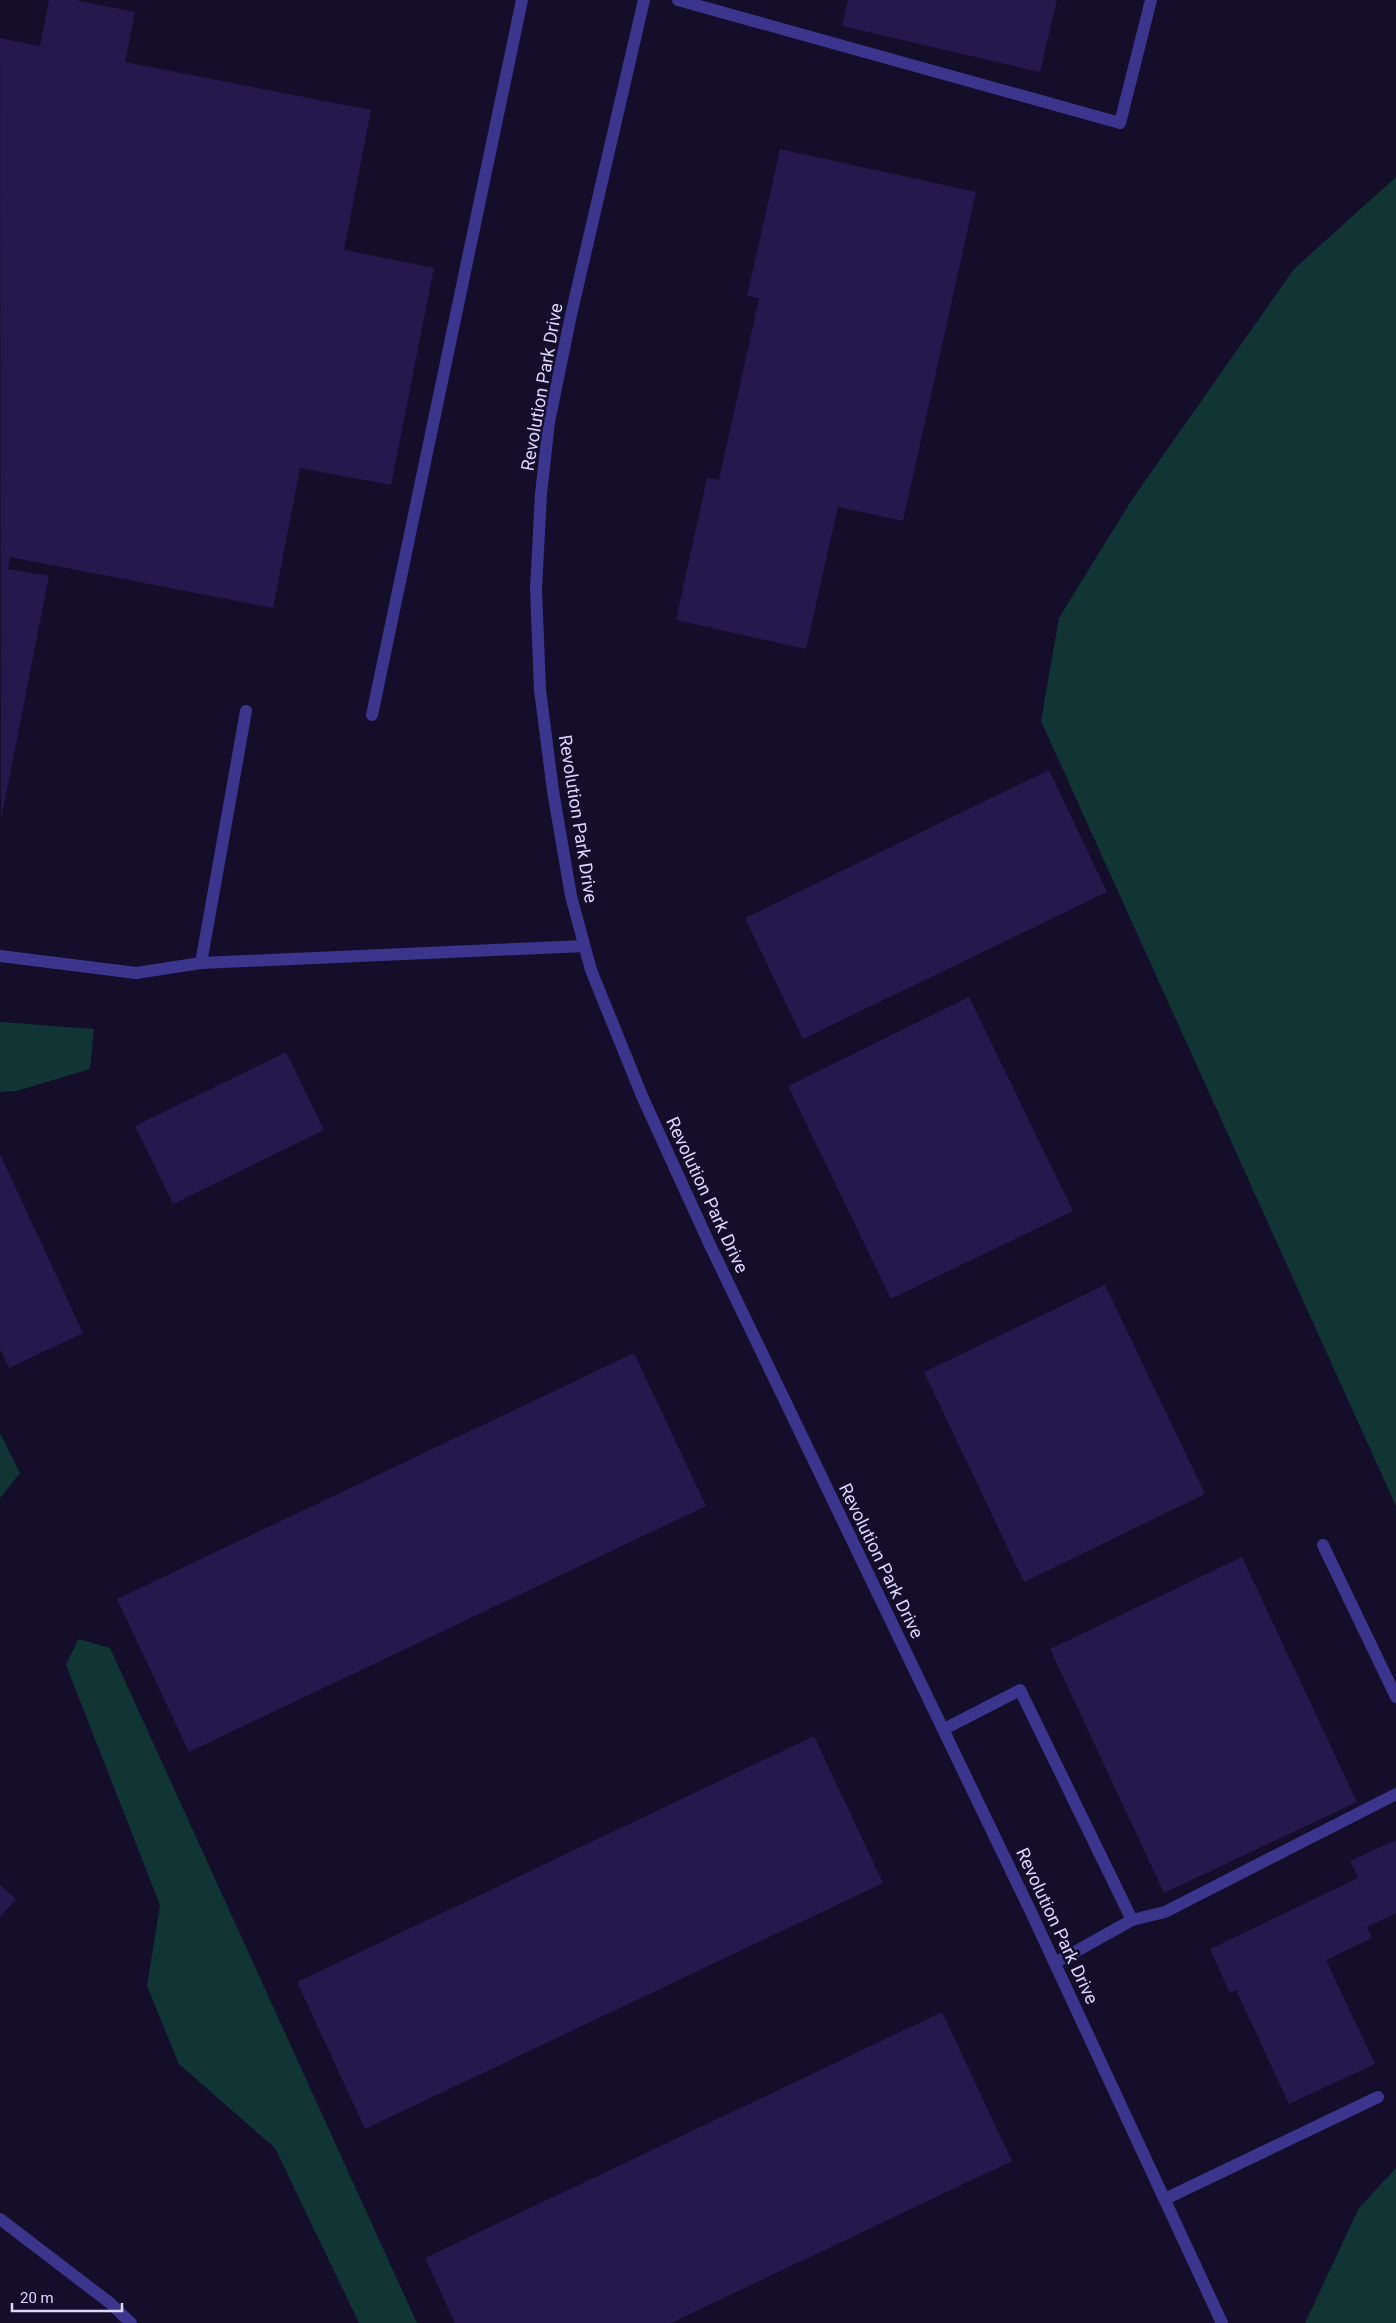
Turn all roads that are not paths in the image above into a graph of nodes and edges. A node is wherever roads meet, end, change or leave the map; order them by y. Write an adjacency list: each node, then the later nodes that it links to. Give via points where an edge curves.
1 (522, 0): 6 (street)
2 (644, 0): 7 (street, Revolution Park Drive, via 549,422 540,503 536,589 540,690 571,896)
3 (678, 0): 4 (street, via 1120,123)
4 (1151, 0)
5 (246, 712): 9 (street)
6 (372, 715)
7 (584, 946): 9 (street); 12 (street, Revolution Park Drive, via 642,1096 709,1243)
8 (0, 956): 9 (street, via 136,973)
9 (201, 963)
10 (1323, 1545): 11 (street)
11 (1396, 1697)
12 (944, 1729): 14 (street, via 1020,1690); 15 (street, Revolution Park Drive)
13 (1396, 1794): 14 (street, via 1165,1912)
14 (1132, 1920): 15 (street)
15 (1055, 1962): 17 (street, Revolution Park Drive)
16 (1378, 2098): 17 (street)
17 (1165, 2199): 20 (street, Revolution Park Drive)
18 (0, 2219): 19 (street, via 110,2303)
19 (131, 2323)
20 (1222, 2323)

